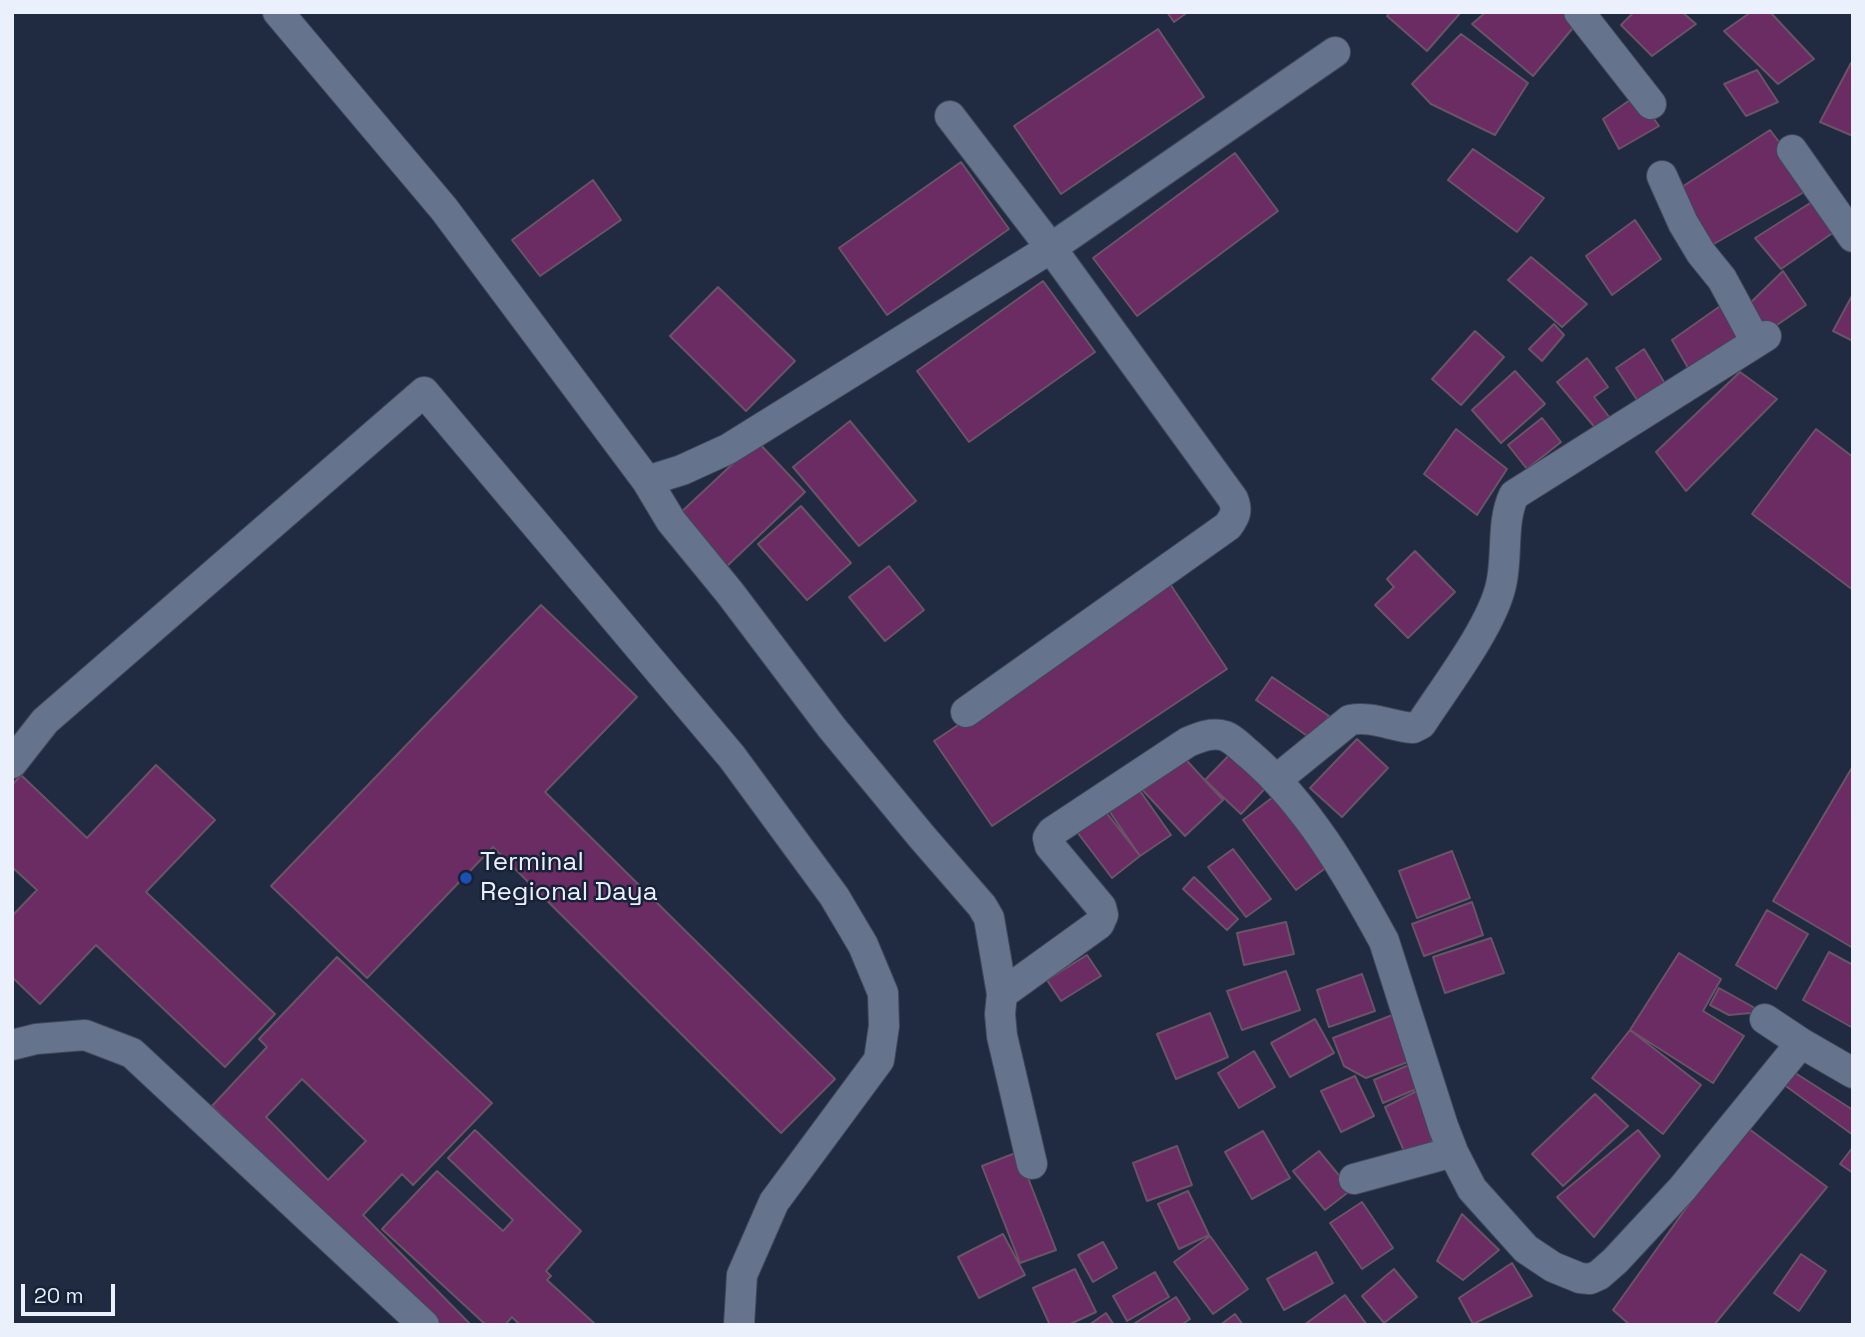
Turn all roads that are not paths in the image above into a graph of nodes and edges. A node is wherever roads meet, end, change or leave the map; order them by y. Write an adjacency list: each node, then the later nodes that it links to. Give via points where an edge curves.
1 (278, 12): 10 (street, via 444,209)
2 (1579, 12): 4 (street)
3 (1335, 52): 9 (street)
4 (1651, 104)
5 (950, 116): 9 (street)
6 (1792, 150): 8 (street)
7 (1662, 176): 13 (street, via 1701,253 1761,339 1514,495 1508,507 1501,587 1487,620 1422,724 1413,729 1379,720 1350,720)
8 (1853, 237)
9 (1051, 248): 10 (street, via 728,449); 11 (street, via 1233,499 1236,512 1228,526)
10 (647, 481): 14 (street, via 671,521 832,728 982,906 989,918)
11 (966, 712)
12 (12, 763): 23 (street, via 45,721 424,392 732,757 834,896 863,945 883,993 880,1060 774,1202 742,1275)
13 (1276, 780): 14 (street, via 1233,740 1224,735 1203,736 1052,832 1050,846 1103,915 1080,939); 19 (street, via 1305,813 1384,941)
14 (1002, 994): 20 (street, via 1002,1036)
15 (1765, 1019): 16 (street)
16 (1801, 1044): 18 (street); 19 (street, via 1682,1189 1615,1261 1590,1279 1568,1274 1526,1249 1472,1189)
17 (12, 1045): 22 (street, via 85,1035 132,1053)
18 (1853, 1073)
19 (1453, 1152): 21 (street)
20 (1032, 1164)
21 (1354, 1179)
22 (424, 1325)
23 (739, 1325)

